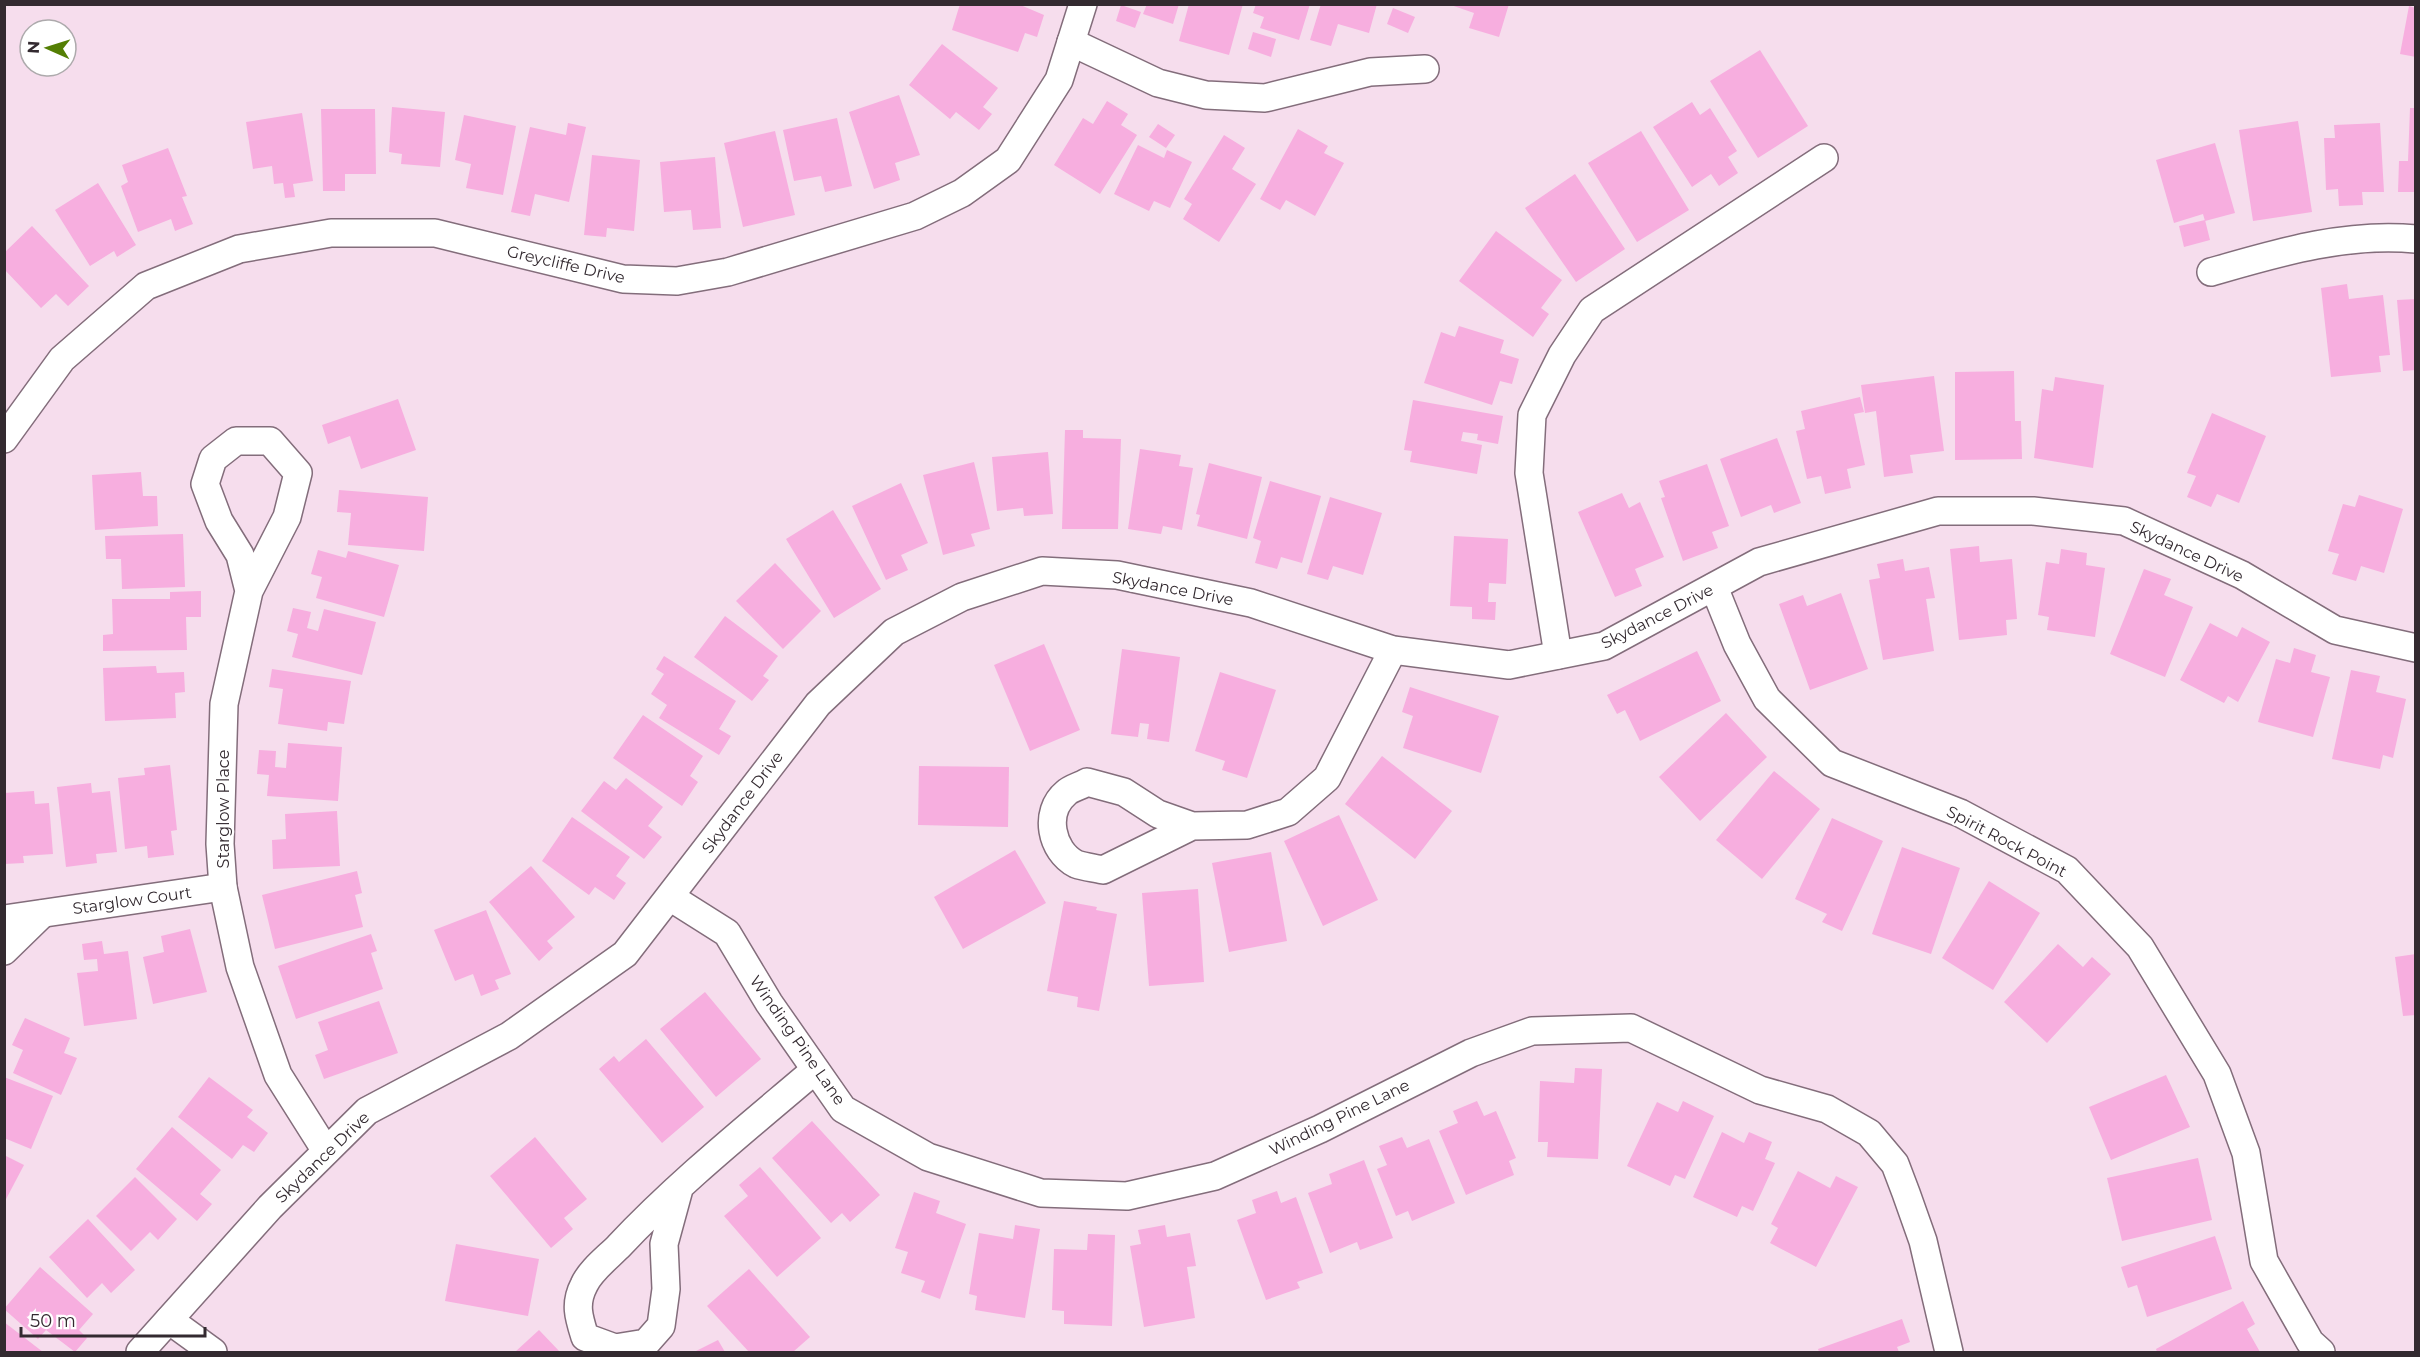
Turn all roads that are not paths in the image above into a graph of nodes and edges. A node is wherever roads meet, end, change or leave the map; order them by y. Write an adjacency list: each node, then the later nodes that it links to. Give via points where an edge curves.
1 (1083, 4): 2 (street, Greycliffe Drive)
2 (1071, 42): 3 (street, via 1158,82 1206,95 1266,98 1370,72); 7 (street, Greycliffe Drive, via 1059,80 1008,160 962,193 915,216 728,272 677,280 622,279 435,233 331,233 239,249 146,286 62,359)
3 (1425, 69)
4 (1824, 158): 12 (street, via 1592,310 1562,355 1532,415 1529,473)
5 (2415, 239): 6 (street, via 2386,236 2288,249)
6 (2211, 272)
7 (4, 439)
8 (1714, 587): 10 (street, Skydance Drive, via 1759,562 1938,511 2032,511 2124,521 2242,575 2335,630); 12 (street, Skydance Drive, via 1604,646); 26 (street, Spirit Rock Point, via 1737,644 1767,699 1832,763 1960,813 2067,870 2140,947 2217,1074 2246,1153 2264,1261 2310,1342)
9 (249, 591): 9 (street, Starglow Place, via 287,517 298,473 270,441 236,441 213,459 205,484 219,521 240,555); 14 (street, Starglow Place, via 224,704 220,844)
10 (2415, 648)
11 (1393, 650): 12 (street, Skydance Drive, via 1509,665); 13 (street, via 1327,778 1288,812 1247,825); 15 (street, Skydance Drive, via 1251,603 1117,575 1042,571 962,597 894,632 818,704)
12 (1558, 656)
13 (1192, 826): 13 (street, via 1158,814 1124,792 1087,782 1065,793 1054,812 1052,830 1057,849 1076,864 1104,870)
14 (223, 887): 16 (street, Starglow Court); 20 (street, Starglow Place, via 240,967 278,1075)
15 (670, 897): 19 (street, Winding Pine Lane, via 727,933); 20 (street, Skydance Drive, via 625,954 508,1036 367,1111)
16 (42, 914): 17 (street, Starglow Court); 18 (street)
17 (4, 919)
18 (4, 951)
19 (816, 1070): 21 (street); 25 (street, Winding Pine Lane, via 843,1109 928,1157 1041,1193 1127,1196 1215,1176 1320,1129 1471,1053 1532,1031 1631,1028 1760,1090 1827,1109 1869,1133 1895,1164 1906,1193 1923,1241)
20 (326, 1151): 22 (street, Skydance Drive)
21 (679, 1189): 21 (street, via 584,1283 576,1309 585,1337 615,1348 646,1343 661,1326 666,1289 664,1244)
22 (169, 1320): 23 (street, Skydance Drive); 24 (street)
23 (140, 1353)
24 (213, 1353)
25 (1949, 1353)
26 (2321, 1353)

